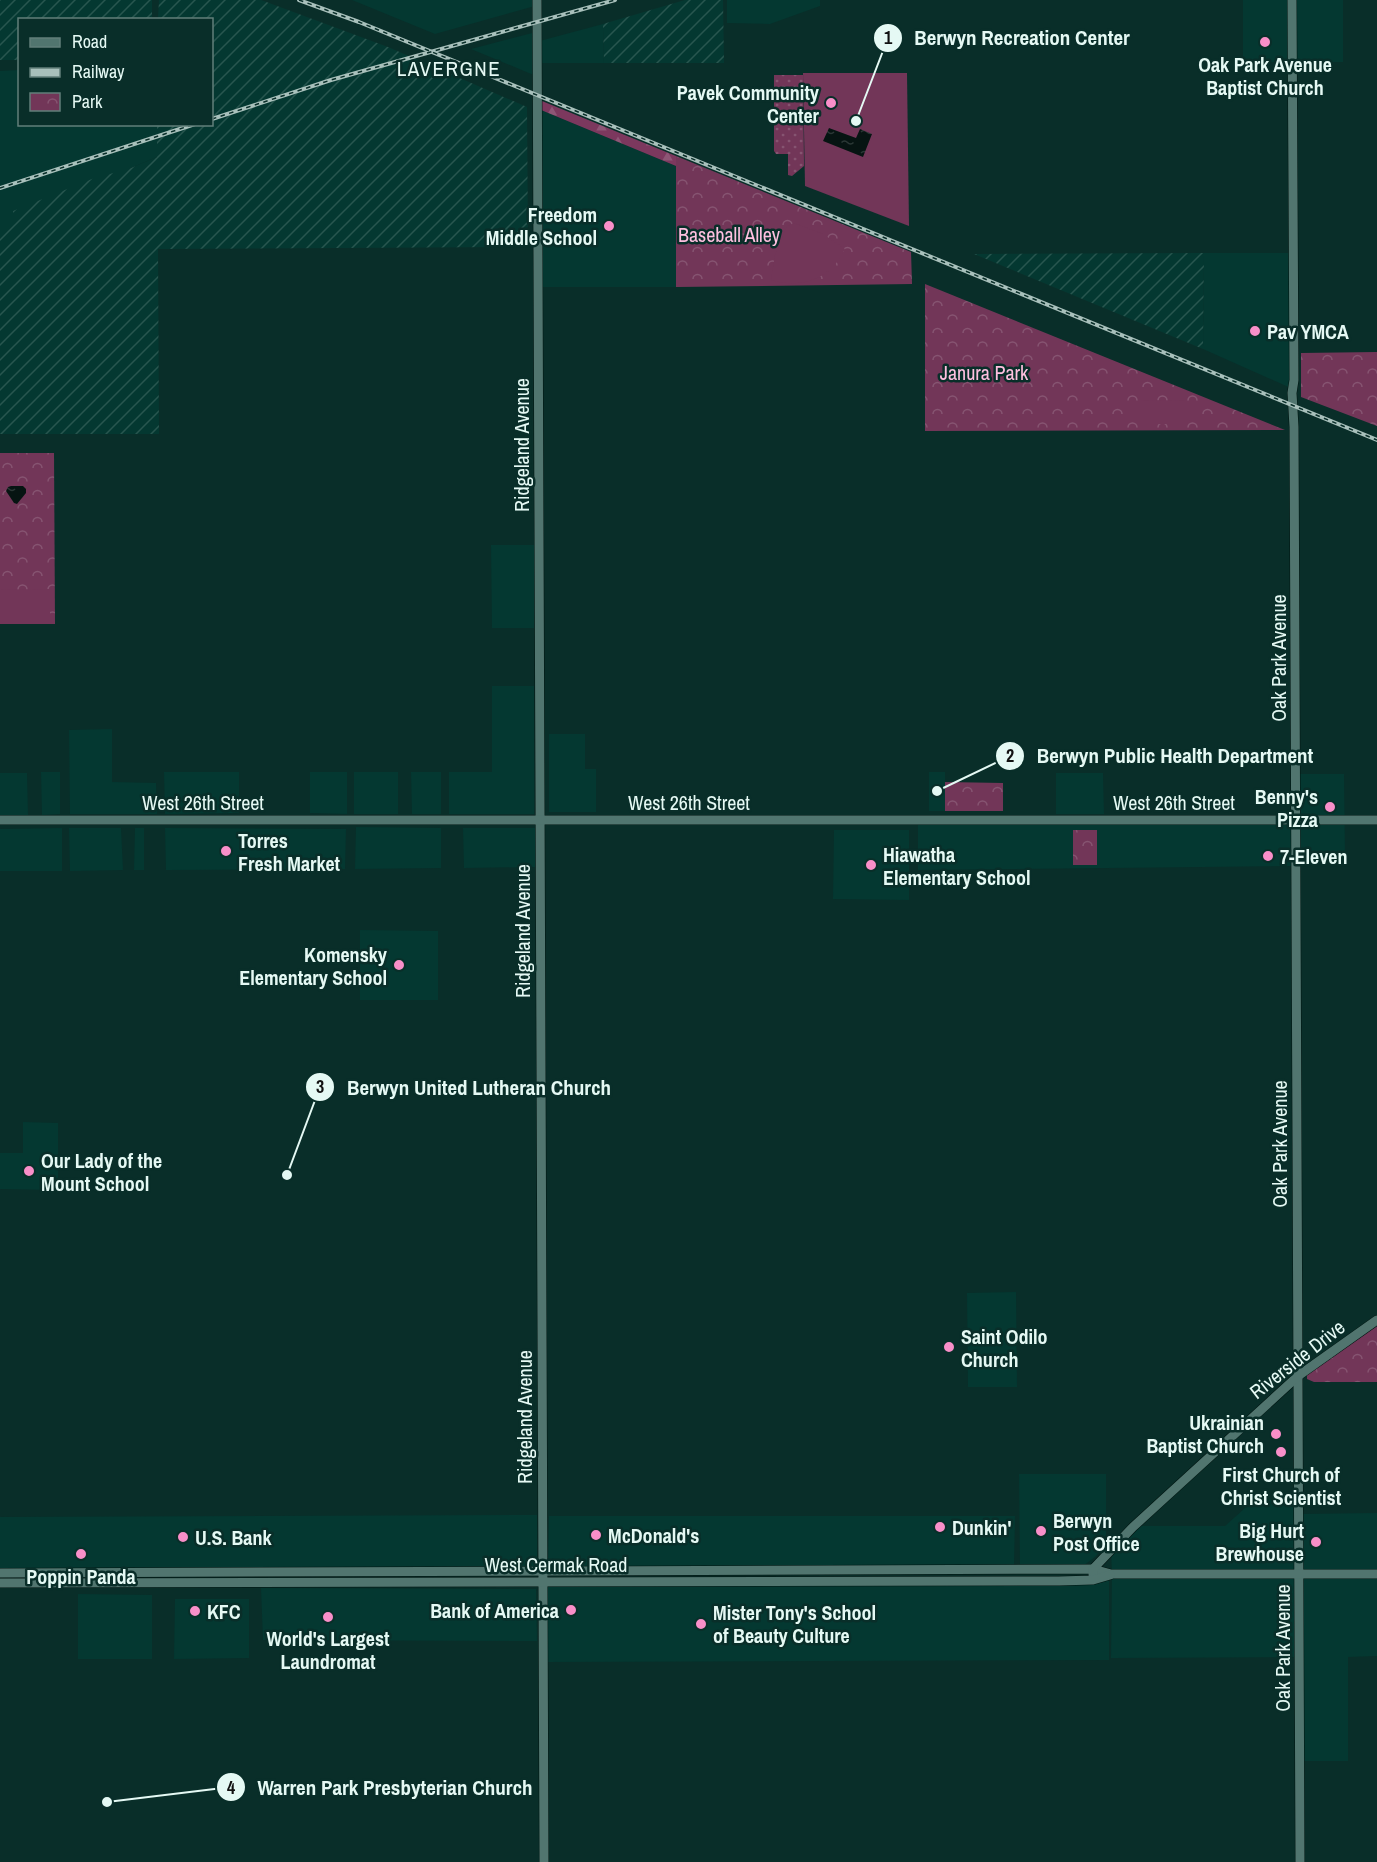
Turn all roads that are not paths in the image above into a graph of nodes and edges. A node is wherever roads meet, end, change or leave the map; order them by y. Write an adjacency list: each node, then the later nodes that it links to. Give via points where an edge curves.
1 (537, 0): 6 (street, Ridgeland Avenue)
2 (1293, 0): 4 (street, Oak Park Avenue, via 1294,380 1298,393 1294,427)
3 (0, 820): 6 (street, West 26th Street)
4 (1296, 820): 5 (street, West 26th Street); 6 (street, West 26th Street); 8 (street, Oak Park Avenue)
5 (1377, 820)
6 (540, 821): 10 (street, Ridgeland Avenue)
7 (1377, 1320): 8 (street, Riverside Drive)
8 (1298, 1376): 9 (street, Riverside Drive, via 1133,1527); 14 (street, Oak Park Avenue)
9 (1093, 1569): 10 (street, West Cermak Road); 12 (street, West Cermak Road); 15 (street)
10 (543, 1571): 11 (street, West Cermak Road); 16 (street, Ridgeland Avenue)
11 (0, 1573)
12 (1111, 1574): 14 (street, West Cermak Road); 15 (street, West Cermak Road)
13 (1377, 1574): 14 (street, West Cermak Road)
14 (1299, 1575): 19 (street, Oak Park Avenue)
15 (1093, 1580): 16 (street, West Cermak Road)
16 (543, 1582): 17 (street, West Cermak Road); 18 (street, Ridgeland Avenue)
17 (0, 1583)
18 (544, 1862)
19 (1300, 1862)

